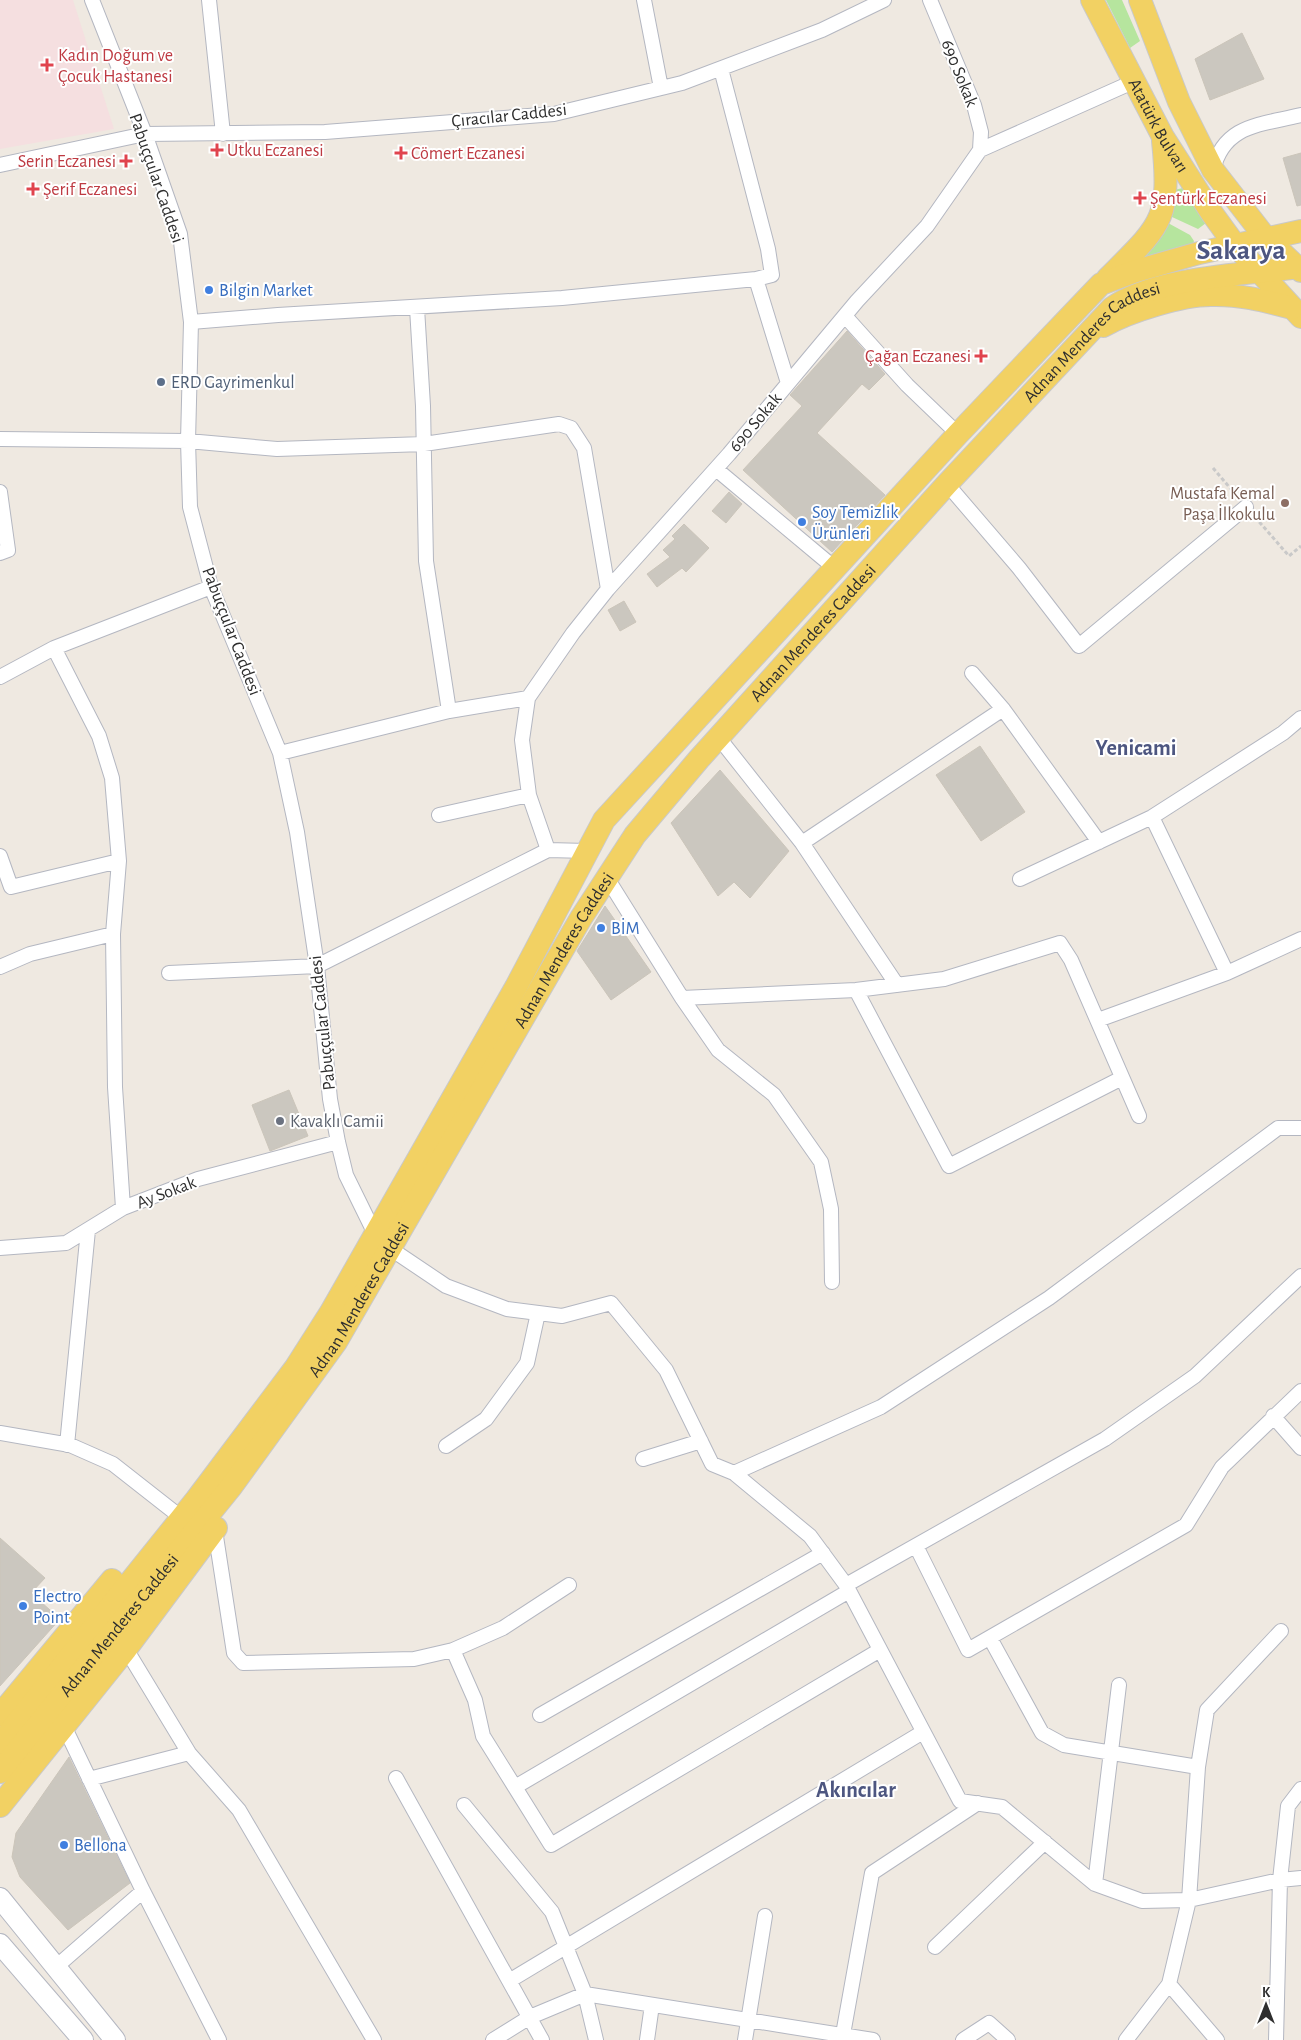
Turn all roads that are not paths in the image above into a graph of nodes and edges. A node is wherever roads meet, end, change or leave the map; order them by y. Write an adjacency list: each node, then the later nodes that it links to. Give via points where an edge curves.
1 (92, 0): 12 (street, Pabuççular Caddesi)
2 (209, 0): 13 (street)
3 (644, 0): 10 (street)
4 (884, 0): 8 (street, Çıracılar Caddesi, via 822,30)
5 (930, 0): 15 (street, 690 Sokak, via 974,105 982,132)
6 (1092, 0): 9 (main road, Atatürk Bulvarı)
7 (1140, 0): 17 (main road, Atatürk Bulvarı, via 1179,102)
8 (721, 69): 10 (street, Çıracılar Caddesi); 24 (street, via 768,249 772,275)
9 (1135, 81): 14 (main road, Atatürk Bulvarı); 15 (street)
10 (661, 88): 13 (street, Çıracılar Caddesi, via 554,114 325,132)
11 (1301, 115): 17 (street, via 1233,135 1217,153)
12 (145, 134): 13 (street, Çıracılar Caddesi); 16 (street, Çıracılar Caddesi); 29 (street, Pabuççular Caddesi, via 180,234)
13 (223, 134)
14 (1162, 137): 21 (main road, Atatürk Bulvarı); 25 (main road, via 1166,171 1162,217 1150,236)
15 (980, 150): 28 (street, 690 Sokak, via 927,226)
16 (0, 165)
17 (1213, 170): 18 (main road, Atatürk Bulvarı)
18 (1247, 214): 19 (main road, via 1268,226); 20 (main road, Atatürk Bulvarı)
19 (1301, 231): 20 (main road, Adnan Menderes Caddesi)
20 (1265, 238): 21 (main road, Adnan Menderes Caddesi); 22 (main road, Atatürk Bulvarı)
21 (1234, 245): 23 (main road, Atatürk Bulvarı); 25 (main road, Adnan Menderes Caddesi, via 1136,271)
22 (1300, 268): 23 (main road, Adnan Menderes Caddesi)
23 (1258, 272): 27 (main road, Atatürk Bulvarı); 30 (main road, Adnan Menderes Caddesi, via 1140,292 1112,308)
24 (756, 279): 26 (street); 31 (street)
25 (1101, 284): 32 (main road, Adnan Menderes Caddesi)
26 (417, 308): 29 (street); 35 (street)
27 (1296, 312): 30 (main road, via 1260,300 1210,294 1116,318)
28 (845, 316): 31 (street, 690 Sokak); 32 (street, via 907,385)
29 (191, 322): 34 (street, Pabuççular Caddesi)
30 (1083, 337): 37 (main road, Adnan Menderes Caddesi)
31 (788, 384): 36 (street, 690 Sokak)
32 (958, 434): 41 (main road, Adnan Menderes Caddesi)
33 (0, 439): 34 (street)
34 (188, 441): 35 (street, via 277,449); 42 (street, Pabuççular Caddesi, via 190,506)
35 (424, 444): 43 (street, via 559,424 571,428 584,448); 49 (street, via 426,561)
36 (716, 469): 41 (street); 43 (street, 690 Sokak)
37 (947, 484): 39 (street, via 1019,568 1079,646); 51 (main road, Adnan Menderes Caddesi)
38 (0, 492): 40 (street, via 8,550)
39 (1246, 507)
40 (0, 553)
41 (837, 570): 59 (main road, Adnan Menderes Caddesi, via 604,820)
42 (211, 587): 44 (street); 52 (street, Pabuççular Caddesi)
43 (608, 589): 47 (street, 690 Sokak)
44 (54, 648): 46 (street); 60 (street, via 99,736 112,778)
45 (972, 673): 48 (street)
46 (0, 677)
47 (528, 698): 49 (street); 53 (street, 690 Sokak, via 522,740)
48 (1004, 709): 56 (street); 57 (street)
49 (449, 711): 52 (street)
50 (1301, 718): 55 (street, via 1283,733)
51 (719, 738): 57 (street); 62 (main road, Adnan Menderes Caddesi, via 635,835)
52 (280, 753): 66 (street, Pabuççular Caddesi, via 297,832)
53 (529, 795): 54 (street); 58 (street, 690 Sokak)
54 (438, 815)
55 (1152, 817): 56 (street); 69 (street)
56 (1099, 842): 63 (street)
57 (802, 843): 70 (street)
58 (548, 850): 59 (street); 66 (street)
59 (586, 852): 80 (main road, Adnan Menderes Caddesi, via 516,986)
60 (119, 861): 61 (street, via 11,887); 64 (street)
61 (1, 862)
62 (607, 878): 72 (street); 82 (main road, Adnan Menderes Caddesi, via 576,926)
63 (1020, 880)
64 (113, 934): 67 (street, via 30,954); 78 (street, via 115,1087)
65 (1301, 939): 69 (street)
66 (317, 966): 68 (street); 77 (street, Pabuççular Caddesi, via 330,1099)
67 (0, 967)
68 (169, 973)
69 (1227, 973): 73 (street)
70 (897, 985): 71 (street); 73 (street, via 944,979 1060,943)
71 (856, 990): 72 (street); 74 (street, via 950,1166)
72 (682, 998): 84 (street, via 718,1050 774,1095 821,1162 831,1209)
73 (1098, 1020): 74 (street)
74 (1122, 1078): 75 (street)
75 (1139, 1116)
76 (1301, 1128): 94 (street, via 1278,1128 1049,1298 881,1407)
77 (338, 1142): 78 (street, Ay Sokak, via 198,1179); 80 (street, Pabuççular Caddesi, via 346,1175)
78 (124, 1208): 79 (street, Ay Sokak)
79 (88, 1230): 81 (street, Ay Sokak, via 66,1243); 90 (street)
80 (375, 1234): 96 (main road, Adnan Menderes Caddesi, via 332,1312 296,1367)
81 (0, 1248)
82 (391, 1249): 85 (street, via 446,1286 507,1308); 95 (main road, Adnan Menderes Caddesi, via 336,1342)
83 (1301, 1276): 99 (street, via 1195,1376 1114,1434)
84 (832, 1282)
85 (538, 1313): 89 (street, via 562,1316 611,1303 666,1370); 91 (street, via 527,1363 486,1419)
86 (1301, 1391): 87 (street)
87 (1273, 1416): 92 (street); 104 (street, via 1222,1466 1186,1525)
88 (0, 1433): 90 (street)
89 (701, 1441): 93 (street); 94 (street, via 712,1464)
90 (67, 1444): 97 (street, via 113,1464)
91 (446, 1446)
92 (1301, 1448)
93 (643, 1459)
94 (734, 1473): 100 (street, via 810,1536)
95 (231, 1488): 98 (main road); 117 (main road, Adnan Menderes Caddesi)
96 (196, 1500): 97 (main road); 113 (main road, Adnan Menderes Caddesi)
97 (178, 1516): 109 (main road, via 114,1577)
98 (215, 1530): 105 (main road); 106 (street, via 234,1653 243,1663 414,1660)
99 (916, 1546): 102 (street); 104 (street, via 968,1650)
100 (823, 1553): 102 (street); 110 (street)
101 (569, 1585): 106 (street, via 503,1628)
102 (847, 1588): 107 (street); 120 (street)
103 (1281, 1631): 116 (street, via 1207,1710)
104 (990, 1638): 115 (street, via 1042,1733 1064,1745)
105 (126, 1649): 111 (main road); 114 (street)
106 (453, 1650): 120 (street, via 475,1700 483,1736)
107 (880, 1650): 112 (street); 120 (street, via 552,1845)
108 (1119, 1685): 115 (street)
109 (0, 1715)
110 (540, 1715)
111 (64, 1726): 119 (street); 122 (main road)
112 (923, 1732): 123 (street, via 960,1801); 134 (street)
113 (0, 1744)
114 (189, 1753): 119 (street); 148 (street, via 239,1810)
115 (1112, 1753): 116 (street); 128 (street)
116 (1198, 1766): 131 (street)
117 (0, 1772)
118 (396, 1778): 137 (street)
119 (89, 1779): 129 (street)
120 (515, 1787)
121 (1301, 1789): 127 (street, via 1288,1806)
122 (2, 1803)
123 (978, 1803): 125 (street, via 1002,1807); 143 (street, via 872,1873)
124 (464, 1805): 134 (street, via 552,1912)
125 (1045, 1842): 128 (street); 135 (street)
126 (1301, 1878): 127 (street)
127 (1280, 1880): 131 (street); 158 (street)
128 (1095, 1884): 131 (street, via 1142,1901)
129 (143, 1891): 136 (street); 147 (street)
130 (0, 1898): 136 (main road)
131 (1189, 1900): 138 (street)
132 (765, 1916): 142 (street)
133 (0, 1944): 145 (main road)
134 (567, 1946): 137 (street); 139 (street)
135 (935, 1946)
136 (56, 1967): 146 (main road)
137 (509, 1981): 141 (street)
138 (1170, 1984): 156 (street); 157 (street)
139 (585, 1994): 140 (street); 141 (street); 151 (street)
140 (652, 2005): 142 (street); 152 (street)
141 (530, 2017): 149 (street); 150 (street)
142 (749, 2020): 143 (street); 153 (street)
143 (842, 2037): 154 (street)
144 (968, 2039): 155 (street, via 989,2023)
145 (82, 2040)
146 (115, 2040)
147 (220, 2040)
148 (374, 2040)
149 (493, 2040)
150 (542, 2040)
151 (596, 2040)
152 (647, 2040)
153 (745, 2040)
154 (872, 2040)
155 (1008, 2040)
156 (1126, 2040)
157 (1217, 2040)
158 (1276, 2040)

